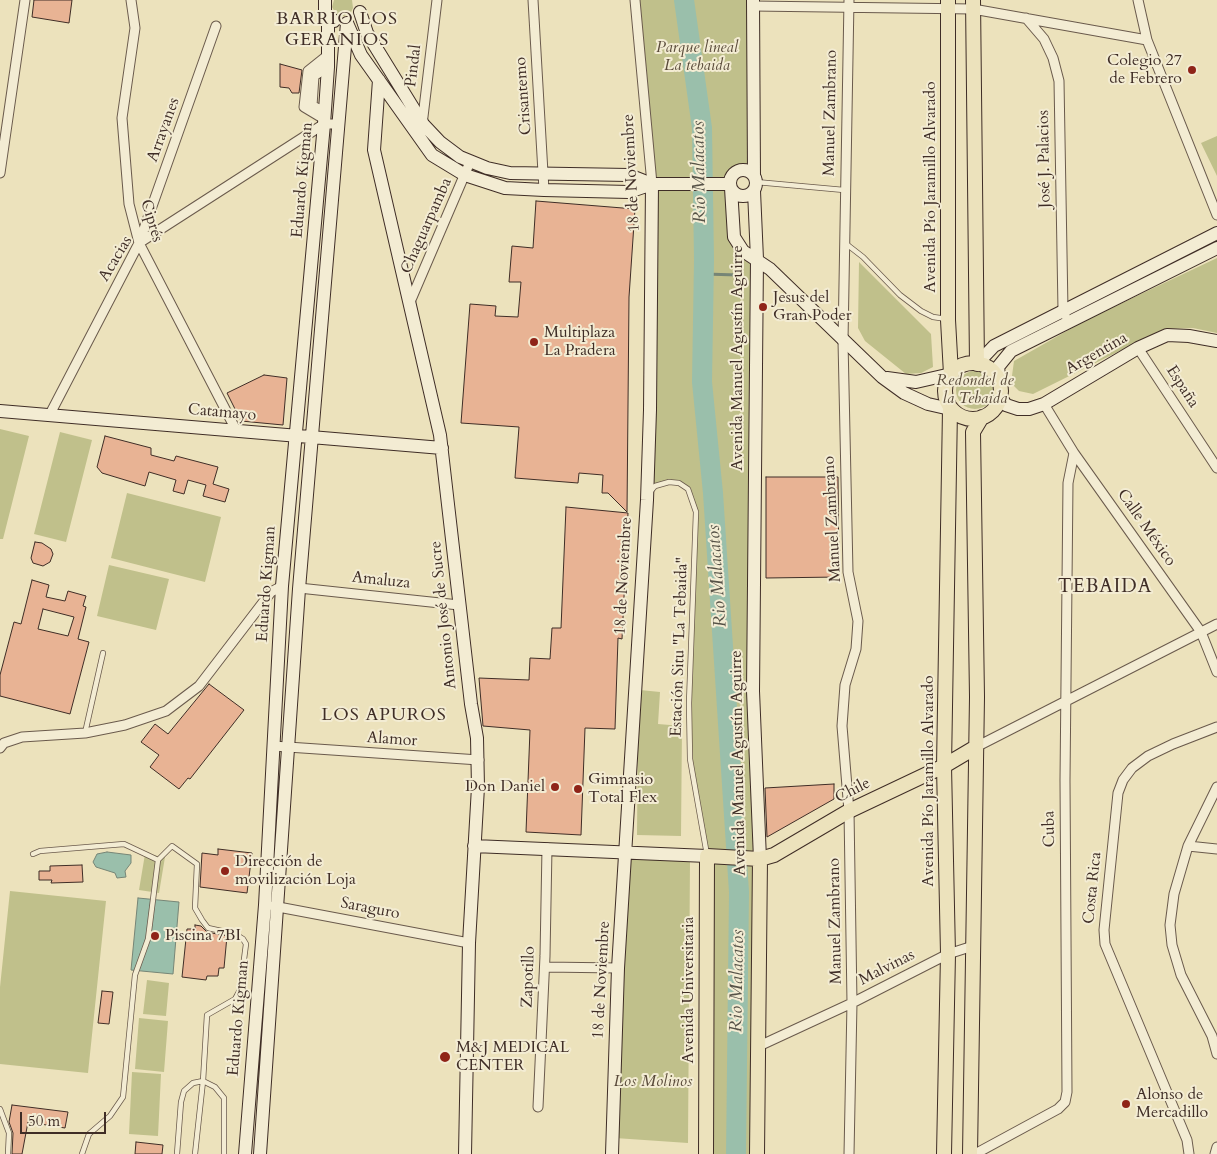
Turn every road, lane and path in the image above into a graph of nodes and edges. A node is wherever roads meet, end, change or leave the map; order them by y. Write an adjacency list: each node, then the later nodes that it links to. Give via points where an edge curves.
1 (25, 0): 21 (street)
2 (132, 0): 37 (street, Ciprés, via 135,28 122,118 129,204)
3 (325, 0): 13 (street, Eduardo Kigman)
4 (438, 0): 24 (street, Pindal)
5 (533, 0): 26 (street, Crisantemo)
6 (635, 0): 30 (street, 18 de Noviembre)
7 (1138, 0): 17 (street)
8 (753, 3): 9 (street); 29 (street, Avenida Manuel Agustín Aguirre)
9 (848, 4): 10 (street); 33 (street, Manuel Zambrano)
10 (948, 4): 11 (street); 42 (main road, Avenida Pío Jaramillo Alvarado)
11 (973, 5): 14 (street); 46 (main road)
12 (360, 6): 15 (street, via 354,19); 24 (street, via 366,33)
13 (328, 16): 15 (street, via 334,22); 18 (street, Eduardo Kigman)
14 (1026, 18): 17 (street); 41 (street, José J. Palacios, via 1044,39 1059,81)
15 (347, 23): 19 (street, via 361,55); 23 (street, Eduardo Kigman)
16 (216, 26): 37 (street, Arrayanes)
17 (1148, 40): 34 (street)
18 (328, 61): 22 (street, Eduardo Kigman); 22 (street, via 308,71 304,107)
19 (379, 80): 24 (street); 40 (street, Antonio José de Sucre, via 374,150)
20 (0, 97): 21 (street)
21 (11, 98): 27 (street)
22 (325, 118): 23 (street); 37 (street, Acacias); 56 (street, Eduardo Kigman)
23 (338, 124): 57 (street, Eduardo Kigman)
24 (420, 129): 25 (street); 28 (street, via 432,154)
25 (470, 162): 26 (street, via 510,173); 28 (street, Chaguarpamba)
26 (544, 172): 30 (street, via 629,175); 32 (street, Crisantemo)
27 (0, 174)
28 (465, 175): 32 (street, via 505,188); 40 (street, Chaguarpamba)
29 (755, 183): 31 (street, via 747,196 740,196); 31 (street, via 746,170 738,170); 33 (lane); 39 (street, Avenida Manuel Agustín Aguirre)
30 (657, 184): 31 (street); 32 (street, via 628,192); 61 (street, 18 de Noviembre)
31 (728, 185): 39 (street, via 734,237 743,250)
32 (544, 190)
33 (844, 190): 36 (street, Manuel Zambrano)
34 (1217, 215)
35 (1217, 233): 41 (street)
36 (844, 242): 42 (lane, via 921,311 933,318); 43 (street, Manuel Zambrano)
37 (139, 243): 53 (street, Acacias); 55 (street, Ciprés)
38 (1217, 248): 41 (street)
39 (757, 258): 43 (street); 87 (street, Avenida Manuel Agustín Aguirre, via 753,691)
40 (410, 302): 58 (street, Antonio José de Sucre)
41 (1065, 316): 46 (street, via 994,346); 49 (street, via 1011,351 998,367)
42 (948, 320): 47 (main road, Avenida Pío Jaramillo Alvarado)
43 (843, 341): 48 (street); 79 (street, Manuel Zambrano, via 848,572 858,621 856,649 845,685 842,726)
44 (1217, 341): 45 (street, Argentina, via 1167,335)
45 (1138, 348): 50 (street, Argentina); 60 (street, España)
46 (977, 364): 47 (main road, via 958,367); 49 (main road, via 989,368)
47 (951, 374): 48 (street, via 916,382); 51 (main road, via 945,396)
48 (882, 377): 51 (street, via 904,393 928,404)
49 (1000, 390): 50 (street, Argentina, via 1006,404 1018,409); 54 (main road, via 994,409)
50 (1044, 404): 59 (street, Calle México)
51 (950, 408): 54 (main road, via 966,418); 77 (main road, Avenida Pío Jaramillo Alvarado)
52 (0, 412): 53 (street, Catamayo)
53 (49, 416): 55 (street, Catamayo)
54 (982, 417): 73 (main road, via 973,432)
55 (236, 430): 56 (street, Catamayo)
56 (296, 435): 57 (street, Catamayo); 62 (street, Eduardo Kigman)
57 (313, 437): 58 (street, Catamayo); 63 (street, Eduardo Kigman)
58 (442, 448): 64 (street, Antonio José de Sucre)
59 (1074, 453): 66 (street, Calle México); 69 (street, Cuba, via 1068,483)
60 (1217, 468)
61 (647, 500): 84 (street, 18 de Noviembre); 86 (lane, Estación Situ "La Tebaida", via 655,486 669,482 680,484 688,489 696,512 690,759)
62 (282, 586): 63 (street); 71 (street, via 271,592 199,686 166,711 125,725); 72 (street, Eduardo Kigman)
63 (299, 588): 64 (street, Amaluza); 75 (street, Eduardo Kigman)
64 (460, 605): 76 (street, Antonio José de Sucre)
65 (1217, 624): 66 (street, Chile)
66 (1201, 632): 68 (street, Calle México); 69 (street, Chile)
67 (103, 653): 71 (lane)
68 (1217, 672)
69 (1066, 703): 73 (street, Chile); 118 (street, Cuba, via 1067,1092 1058,1109)
70 (1217, 727): 119 (street, Costa Rica, via 1148,756 1123,780 1118,793 1104,930 1105,944 1187,1140)
71 (85, 732): 74 (street, via 22,737 4,743)
72 (273, 746): 75 (street, Alamor); 89 (street, Eduardo Kigman)
73 (976, 747): 77 (main road, Chile); 92 (main road)
74 (0, 748)
75 (288, 748): 76 (street, Alamor); 90 (street, Eduardo Kigman)
76 (479, 760): 80 (street, Antonio José de Sucre)
77 (944, 766): 79 (main road, Chile); 93 (main road, Avenida Pío Jaramillo Alvarado)
78 (1217, 787): 81 (street)
79 (849, 811): 87 (main road, Chile, via 774,855); 96 (street, Manuel Zambrano)
80 (474, 846): 82 (street, Chile); 91 (street, Antonio José de Sucre)
81 (1188, 846): 83 (street); 97 (street, via 1174,894 1170,925 1172,945 1181,975)
82 (548, 848): 84 (street, Chile); 94 (street, Zapotillo)
83 (1217, 849)
84 (625, 853): 86 (street, Chile); 95 (street, 18 de Noviembre)
85 (33, 854): 88 (lane, via 40,850 124,844)
86 (710, 857): 87 (main road, Chile); 113 (main road, Avenida Universitaria)
87 (756, 859): 98 (main road, Avenida Manuel Agustín Aguirre)
88 (158, 860): 100 (lane, via 172,846 197,864 196,908 202,920 208,928 235,934 246,944 240,990 235,999 207,1015); 105 (lane, via 148,939 135,975 123,1097 118,1107 89,1134)
89 (265, 905): 90 (street, Saraguro); 109 (street, Eduardo Kigman)
90 (278, 907): 91 (street, Saraguro); 110 (street, Eduardo Kigman)
91 (470, 943): 111 (street, Antonio José de Sucre)
92 (973, 946): 93 (street, Malvinas); 117 (main road)
93 (948, 954): 96 (street, Malvinas); 116 (main road, Avenida Pío Jaramillo Alvarado)
94 (545, 966): 95 (street); 101 (street, Zapotillo)
95 (618, 968): 112 (street, 18 de Noviembre)
96 (852, 1003): 98 (street, Malvinas); 115 (street, Manuel Zambrano)
97 (1215, 1037): 99 (street)
98 (757, 1047): 114 (main road, Avenida Manuel Agustín Aguirre)
99 (1217, 1054)
100 (204, 1081): 106 (lane, via 184,1091); 107 (lane); 108 (lane, via 215,1087 224,1098)
101 (538, 1107)
102 (0, 1109): 104 (lane, via 9,1133)
103 (1217, 1147): 120 (street)
104 (8, 1154)
105 (82, 1154)
106 (177, 1154)
107 (195, 1154)
108 (224, 1154)
109 (245, 1154)
110 (260, 1154)
111 (465, 1154)
112 (612, 1154)
113 (706, 1154)
114 (757, 1154)
115 (849, 1154)
116 (944, 1154)
117 (970, 1154)
118 (975, 1154)
119 (1189, 1154)
120 (1214, 1154)

